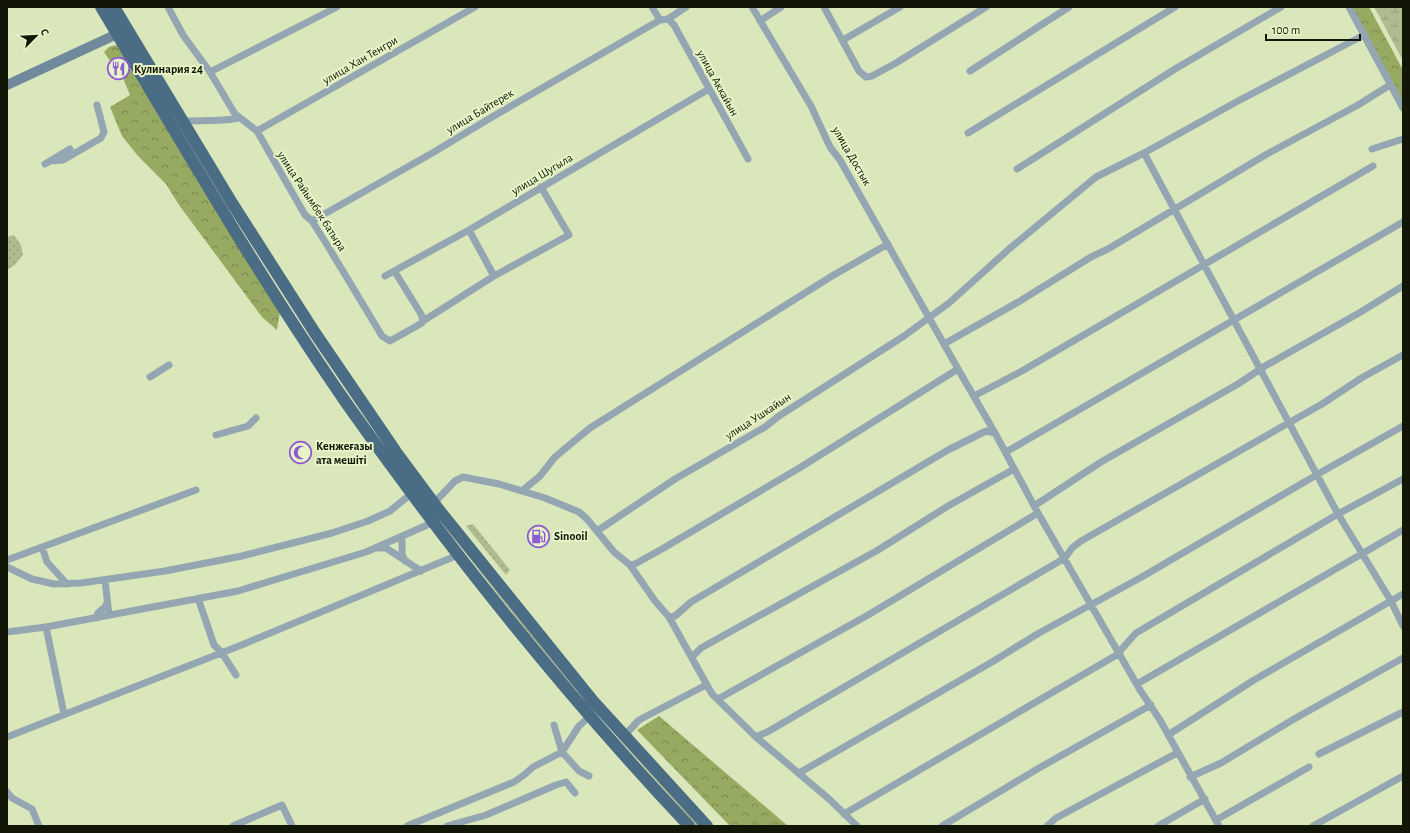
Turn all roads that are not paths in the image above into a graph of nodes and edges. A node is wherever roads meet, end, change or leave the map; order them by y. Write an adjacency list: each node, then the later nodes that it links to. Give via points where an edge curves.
1 (101, 7): 20 (highway)
2 (114, 7): 31 (highway)
3 (168, 7): 24 (street, улица Райымбек батыра, via 192,50)
4 (337, 7): 24 (street)
5 (475, 7): 32 (street, улица Хан Тенгри)
6 (652, 7): 18 (street)
7 (686, 7): 17 (street)
8 (752, 7): 19 (street, улица Достык)
9 (781, 7): 19 (street)
10 (824, 7): 22 (street)
11 (900, 7): 22 (street)
12 (986, 7): 22 (street, via 872,76 866,77 859,71)
13 (1069, 7): 23 (street)
14 (1175, 7): 33 (street)
15 (1281, 7): 40 (street, via 1175,69)
16 (1349, 7): 21 (street)
17 (668, 19): 18 (street); 27 (street, улица Аккайын, via 674,25)
18 (660, 20): 43 (street, улица Байтерек)
19 (760, 21): 46 (street, улица Достык, via 811,106 830,147)
20 (117, 34): 25 (main road); 73 (highway, via 217,204 302,338)
21 (1364, 35): 26 (street); 37 (street, улица Ушкайын)
22 (843, 40)
23 (970, 71)
24 (210, 72): 30 (street, улица Райымбек батыра)
25 (7, 85)
26 (1390, 85): 29 (street); 42 (street)
27 (709, 89): 38 (street, улица Аккайын); 41 (street, улица Шугыла)
28 (97, 105): 35 (street, via 104,132 101,138 63,160 47,162)
29 (1403, 108)
30 (239, 118): 31 (street); 32 (street, улица Райымбек батыра)
31 (182, 121): 75 (highway, via 315,333)
32 (257, 131): 43 (street, улица Райымбек батыра, via 301,208)
33 (968, 133)
34 (1403, 139): 36 (street)
35 (70, 149)
36 (1372, 149)
37 (1144, 153): 42 (street); 52 (street, улица Ушкайын, via 1096,177)
38 (748, 159)
39 (1373, 166): 47 (street)
40 (1017, 169)
41 (541, 187): 45 (street, улица Шугыла); 50 (street, via 569,235)
42 (1175, 208): 47 (street); 55 (street)
43 (312, 221): 54 (street, улица Райымбек батыра, via 386,339 390,341 422,324)
44 (1403, 222): 53 (street)
45 (469, 230): 48 (street, улица Шугыла); 50 (street)
46 (888, 244): 52 (street, улица Достык); 72 (street, via 832,276 590,428 555,457 540,476)
47 (1204, 264): 53 (street); 61 (street)
48 (395, 272): 49 (street, улица Шугыла); 54 (street)
49 (385, 276)
50 (494, 276): 54 (street)
51 (1403, 286): 59 (street, via 1359,314)
52 (929, 318): 55 (street, улица Достык); 79 (street, улица Ушкайын, via 765,427 675,479)
53 (1234, 319): 59 (street); 67 (street)
54 (423, 321)
55 (944, 344): 58 (street, улица Достык)
56 (1403, 355): 63 (street)
57 (169, 365): 60 (street)
58 (958, 369): 61 (street, улица Достык); 88 (street, via 801,467 662,549)
59 (1260, 369): 63 (street); 74 (street, via 1101,462)
60 (150, 377)
61 (974, 396): 65 (street, улица Достык)
62 (256, 418): 66 (street, via 248,426)
63 (1289, 423): 69 (street); 85 (street, via 1081,541)
64 (1403, 426): 69 (street)
65 (995, 433): 67 (street, улица Достык); 99 (street, via 986,431 948,450 691,602 675,616)
66 (216, 435)
67 (1006, 452): 68 (street, улица Достык)
68 (1014, 469): 74 (street, улица Достык); 106 (street, via 878,550 701,648)
69 (1317, 475): 77 (street); 97 (street)
70 (1403, 479): 77 (street)
71 (196, 490): 81 (street)
72 (522, 491): 75 (street, via 463,477 455,481); 79 (street, via 580,512)
73 (412, 493): 75 (highway); 91 (street, via 390,511 332,533 242,556)
74 (1034, 506): 76 (street, улица Достык)
75 (434, 513): 80 (street); 84 (highway); 118 (highway)
76 (1038, 513): 85 (street, улица Достык); 111 (street, via 868,615)
77 (1338, 514): 83 (street); 105 (street, via 1136,633)
78 (1403, 530): 83 (street)
79 (597, 531): 88 (street, via 614,552)
80 (402, 536): 82 (street); 87 (street, via 402,554)
81 (42, 547): 86 (street); 92 (street, via 47,562)
82 (376, 547): 87 (street, via 386,548); 94 (street, via 272,582)
83 (1361, 553): 96 (street); 109 (street)
84 (458, 554): 90 (street); 115 (highway, via 503,613)
85 (1065, 558): 97 (street, улица Достык); 120 (street)
86 (7, 560)
87 (405, 561): 90 (street)
88 (630, 565): 99 (street)
89 (7, 567): 92 (street, via 32,579)
90 (421, 571): 104 (street)
91 (105, 580): 92 (street); 95 (street)
92 (67, 584)
93 (1403, 594): 96 (street)
94 (198, 598): 98 (street); 104 (street, via 214,645)
95 (107, 602): 98 (street); 100 (street)
96 (1391, 602): 101 (street); 117 (street, via 1254,680)
97 (1092, 604): 105 (street, улица Достык); 125 (street)
98 (109, 615): 100 (street)
99 (669, 617): 106 (street)
100 (96, 618): 102 (street)
101 (1403, 626)
102 (46, 627): 103 (street); 114 (street)
103 (7, 632)
104 (222, 653): 108 (street); 114 (street)
105 (1120, 653): 109 (street, улица Достык); 132 (street)
106 (692, 657): 110 (street)
107 (1403, 658): 128 (street, via 1221,763)
108 (236, 675)
109 (1137, 684): 112 (street, улица Достык)
110 (706, 685): 111 (street); 118 (street, via 639,720)
111 (718, 699): 120 (street)
112 (1151, 705): 117 (street, улица Достык); 142 (street, via 1027,774)
113 (1403, 712): 123 (street)
114 (64, 714): 119 (street)
115 (590, 716): 121 (street, via 579,726); 139 (highway)
116 (554, 725): 121 (street)
117 (1168, 735): 122 (street, улица Достык)
118 (624, 736): 140 (highway)
119 (7, 737)
120 (756, 737): 125 (street)
121 (562, 752): 126 (street, via 579,771); 137 (street, via 533,767 514,782)
122 (1177, 753): 128 (street, улица Достык); 143 (street, via 1056,818)
123 (1319, 754)
124 (1309, 767): 133 (street)
125 (799, 772): 132 (street)
126 (589, 776)
127 (1403, 776): 145 (street)
128 (1190, 777): 131 (street, улица Достык)
129 (7, 792): 134 (street, via 32,810)
130 (575, 793): 138 (street, via 566,782 556,784 486,815)
131 (1205, 799): 133 (street, улица Достык); 144 (street)
132 (844, 814): 141 (street)
133 (1218, 823)
134 (39, 826)
135 (233, 826): 136 (street, via 282,805)
136 (292, 826)
137 (407, 826)
138 (447, 826)
139 (689, 826)
140 (707, 826)
141 (857, 826)
142 (942, 826)
143 (1047, 826)
144 (1158, 826)
145 (1313, 826)

